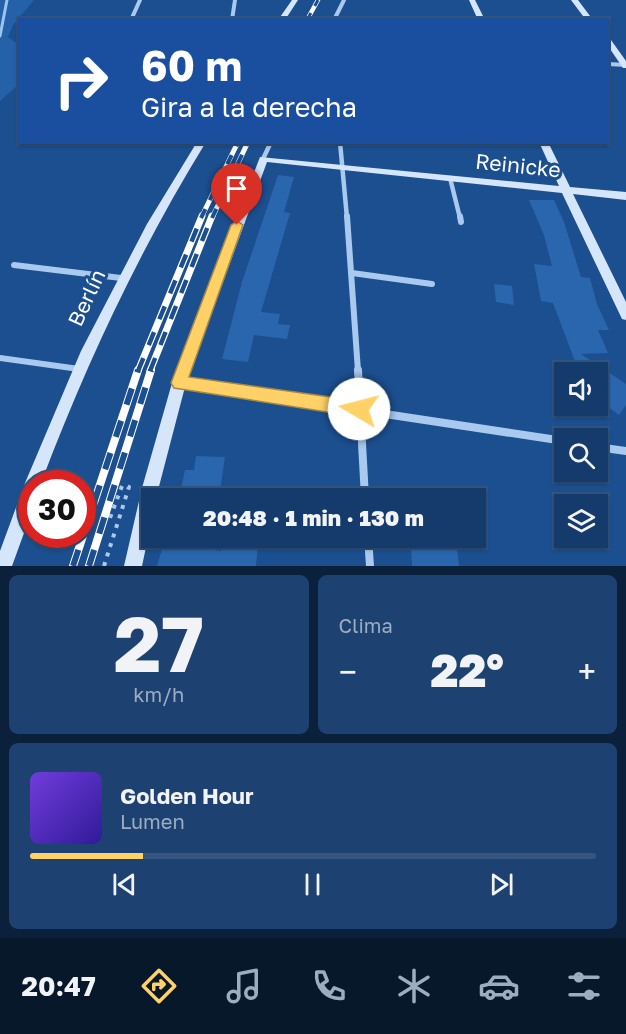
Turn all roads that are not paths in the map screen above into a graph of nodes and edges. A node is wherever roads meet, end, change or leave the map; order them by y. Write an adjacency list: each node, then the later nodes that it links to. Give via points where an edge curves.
1 (140, 0): 7 (street)
2 (235, 0): 8 (street)
3 (295, 0): 9 (street)
4 (344, 0): 10 (street)
5 (472, 0): 11 (street)
6 (574, 0): 12 (street)
7 (132, 18)
8 (232, 18)
9 (282, 18)
10 (335, 18)
11 (481, 18)
12 (588, 18)
13 (609, 43): 15 (street)
14 (609, 64): 15 (street)
15 (626, 66)
16 (201, 144): 28 (street, Berlín)
17 (270, 144): 20 (street)
18 (340, 144): 21 (street)
19 (544, 144): 23 (street)
20 (263, 159): 21 (street, Reinicke); 33 (street)
21 (341, 167): 22 (street, Reinicke); 27 (street)
22 (450, 178): 23 (street, Reinicke); 25 (street)
23 (567, 190): 24 (street, Reinicke); 30 (street)
24 (626, 196)
25 (461, 222)
26 (14, 265): 28 (street)
27 (352, 273): 29 (street); 34 (street)
28 (121, 278): 32 (street, Berlín)
29 (432, 284)
30 (626, 315)
31 (0, 358): 32 (street)
32 (80, 369): 38 (street, Berlín)
33 (179, 383): 34 (street); 43 (street)
34 (359, 409): 35 (street); 39 (street)
35 (554, 439)
36 (608, 449): 37 (street)
37 (626, 451)
38 (38, 470)
39 (364, 488)
40 (18, 521): 42 (street, Berlín)
41 (369, 548): 44 (street)
42 (2, 562)
43 (133, 566)
44 (370, 566)

